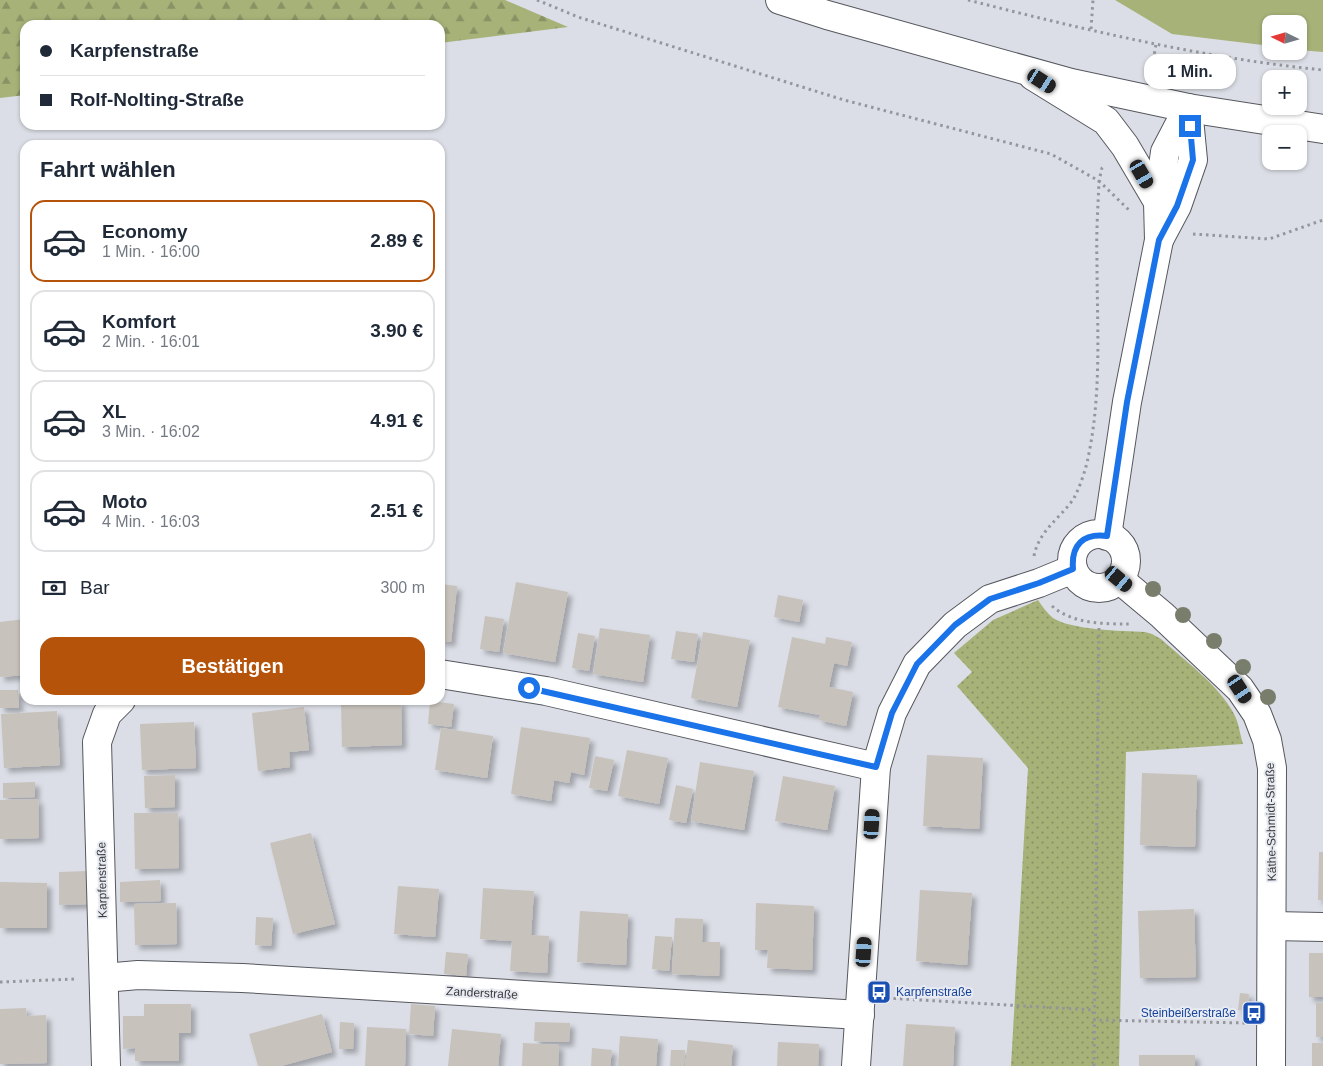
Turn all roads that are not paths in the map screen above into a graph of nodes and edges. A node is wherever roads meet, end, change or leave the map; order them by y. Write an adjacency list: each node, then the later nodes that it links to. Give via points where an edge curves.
1 (780, 0): 2 (street)
2 (1026, 71): 3 (street); 5 (street, via 1106,121)
3 (1188, 108): 4 (street); 5 (street, via 1165,152); 6 (street, via 1193,160 1177,206)
4 (1323, 129)
5 (1158, 202): 6 (street)
6 (1159, 240): 7 (street, via 1127,402)
7 (1107, 536): 8 (street, via 1098,534 1080,542 1074,550); 9 (street, via 1123,549 1126,559)
8 (1073, 569): 9 (street, via 1077,577 1090,586 1106,588); 12 (street, via 990,599 955,625 917,664 892,713)
9 (1119, 579): 13 (street, Käthe-Schmidt-Straße, via 1240,689 1256,714 1267,740 1272,768)
10 (445, 675): 12 (street, via 546,691)
11 (116, 705): 15 (street, Karpfenstraße, via 107,714 97,742)
12 (876, 767): 16 (street)
13 (1272, 926): 14 (street); 19 (street, Käthe-Schmidt-Straße)
14 (1323, 926)
15 (104, 978): 16 (street, Zanderstraße, via 138,975 242,978); 17 (street, Karpfenstraße)
16 (860, 1006): 18 (street)
17 (106, 1066)
18 (856, 1066)
19 (1271, 1066)

